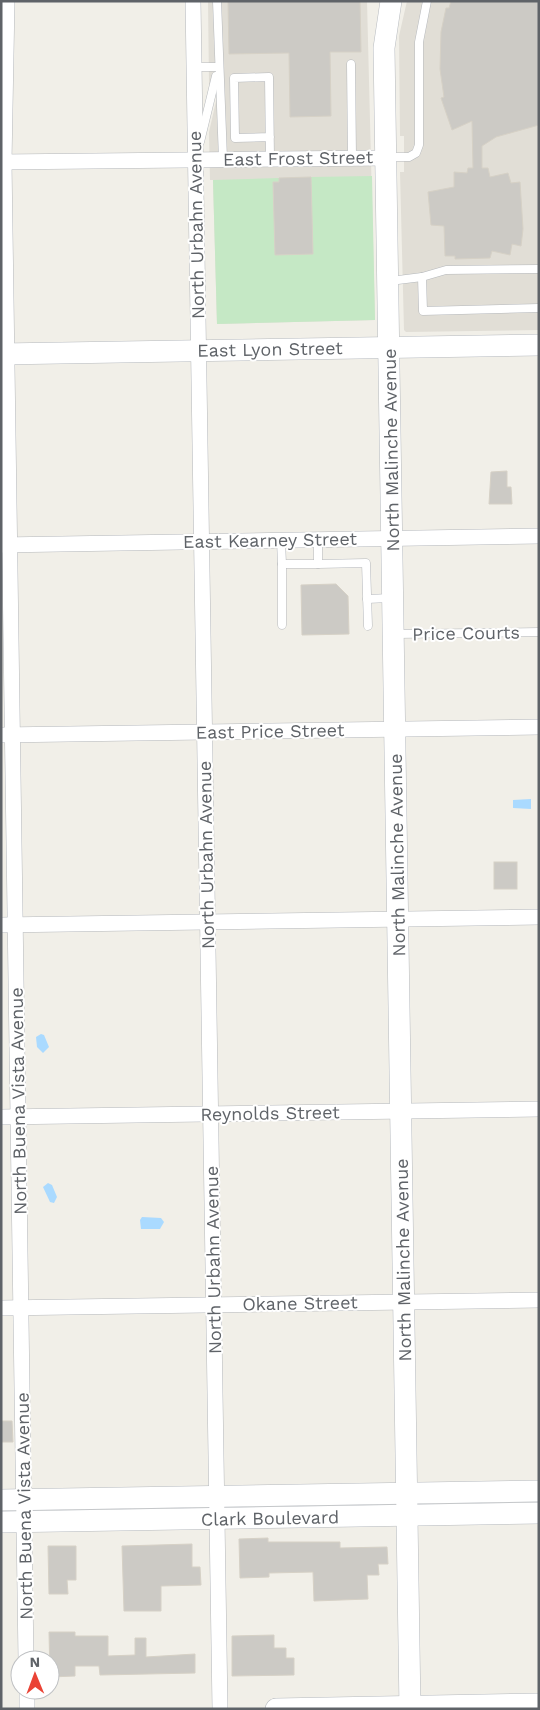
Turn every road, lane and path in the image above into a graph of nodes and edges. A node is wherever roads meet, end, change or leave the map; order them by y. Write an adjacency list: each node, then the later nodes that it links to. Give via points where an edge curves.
1 (8, 1): 15 (street, North Buena Vista Avenue)
2 (193, 1): 8 (street, North Urbahn Avenue)
3 (216, 1): 7 (lane)
4 (391, 1): 12 (main road, North Malinche Avenue, via 384,48)
5 (427, 1): 12 (lane, via 419,42 419,145 416,154 409,157)
6 (351, 64): 10 (lane)
7 (218, 66): 8 (lane); 13 (lane); 14 (lane)
8 (194, 67): 14 (street, North Urbahn Avenue)
9 (270, 137): 9 (lane, via 269,77 234,78 236,138); 11 (lane)
10 (352, 157): 11 (street, East Frost Street); 12 (street, East Frost Street)
11 (270, 158): 13 (street, East Frost Street)
12 (386, 158): 18 (main road, North Malinche Avenue)
13 (223, 159): 14 (street, East Frost Street)
14 (196, 160): 15 (street, East Frost Street); 22 (street, North Urbahn Avenue)
15 (3, 162): 23 (street, North Buena Vista Avenue)
16 (539, 269): 17 (lane, via 446,270)
17 (422, 278): 18 (lane); 19 (lane, via 423,311)
18 (388, 281): 21 (main road, North Malinche Avenue)
19 (539, 308)
20 (539, 345): 21 (main road, East Lyon Street)
21 (389, 348): 22 (main road, East Lyon Street); 25 (main road, North Malinche Avenue)
22 (198, 350): 23 (main road, East Lyon Street); 28 (street, North Urbahn Avenue)
23 (4, 354): 29 (street, North Buena Vista Avenue)
24 (539, 536): 25 (street, East Kearney Street)
25 (392, 539): 27 (street, East Kearney Street); 32 (main road, North Malinche Avenue)
26 (281, 540): 27 (street, East Kearney Street); 28 (street, East Kearney Street); 30 (lane)
27 (318, 540): 31 (lane)
28 (201, 542): 29 (street, East Kearney Street); 40 (street, North Urbahn Avenue)
29 (6, 544): 41 (street, North Buena Vista Avenue)
30 (282, 564): 31 (lane); 34 (lane)
31 (318, 564): 33 (lane, via 366,563)
32 (393, 598): 33 (lane); 37 (main road, North Malinche Avenue)
33 (367, 599): 35 (lane)
34 (282, 625)
35 (368, 626)
36 (539, 632): 37 (lane, Price Courts)
37 (393, 634): 39 (main road, North Malinche Avenue)
38 (539, 727): 39 (street, East Price Street)
39 (395, 729): 40 (street, East Price Street); 43 (main road, North Malinche Avenue)
40 (204, 732): 41 (street, East Price Street); 44 (street, North Urbahn Avenue)
41 (7, 735): 45 (street, North Buena Vista Avenue)
42 (539, 917): 43 (street)
43 (398, 919): 44 (street); 47 (main road, North Malinche Avenue)
44 (207, 922): 45 (street); 48 (street, North Urbahn Avenue)
45 (8, 925): 49 (street, North Buena Vista Avenue)
46 (539, 1109): 47 (street, Reynolds Street)
47 (401, 1111): 48 (street, Reynolds Street); 52 (main road, North Malinche Avenue)
48 (210, 1114): 49 (street, Reynolds Street); 53 (street, North Urbahn Avenue)
49 (18, 1116): 50 (street, Reynolds Street); 55 (street, North Buena Vista Avenue)
50 (1, 1117)
51 (539, 1300): 52 (street, Okane Street)
52 (403, 1302): 53 (street, Okane Street); 57 (main road, North Malinche Avenue)
53 (214, 1305): 55 (street, Okane Street); 58 (street, North Urbahn Avenue)
54 (1, 1308): 55 (street, Okane Street)
55 (21, 1308): 59 (street, North Buena Vista Avenue)
56 (539, 1491): 57 (main road, Clark Boulevard)
57 (406, 1494): 58 (main road, Clark Boulevard); 62 (main road, North Malinche Avenue)
58 (216, 1496): 59 (main road, Clark Boulevard); 63 (street, North Urbahn Avenue)
59 (24, 1499): 60 (main road, Clark Boulevard); 65 (street, North Buena Vista Avenue)
60 (1, 1500)
61 (539, 1513): 62 (main road, Clark Boulevard)
62 (407, 1515): 63 (main road, Clark Boulevard); 68 (main road, North Malinche Avenue)
63 (217, 1518): 65 (main road, Clark Boulevard); 69 (street, North Urbahn Avenue)
64 (1, 1522): 65 (main road, Clark Boulevard)
65 (24, 1522): 66 (street, North Buena Vista Avenue)
66 (26, 1650)
67 (539, 1704): 68 (main road)
68 (410, 1708): 70 (main road)
69 (220, 1709)
70 (276, 1709)

